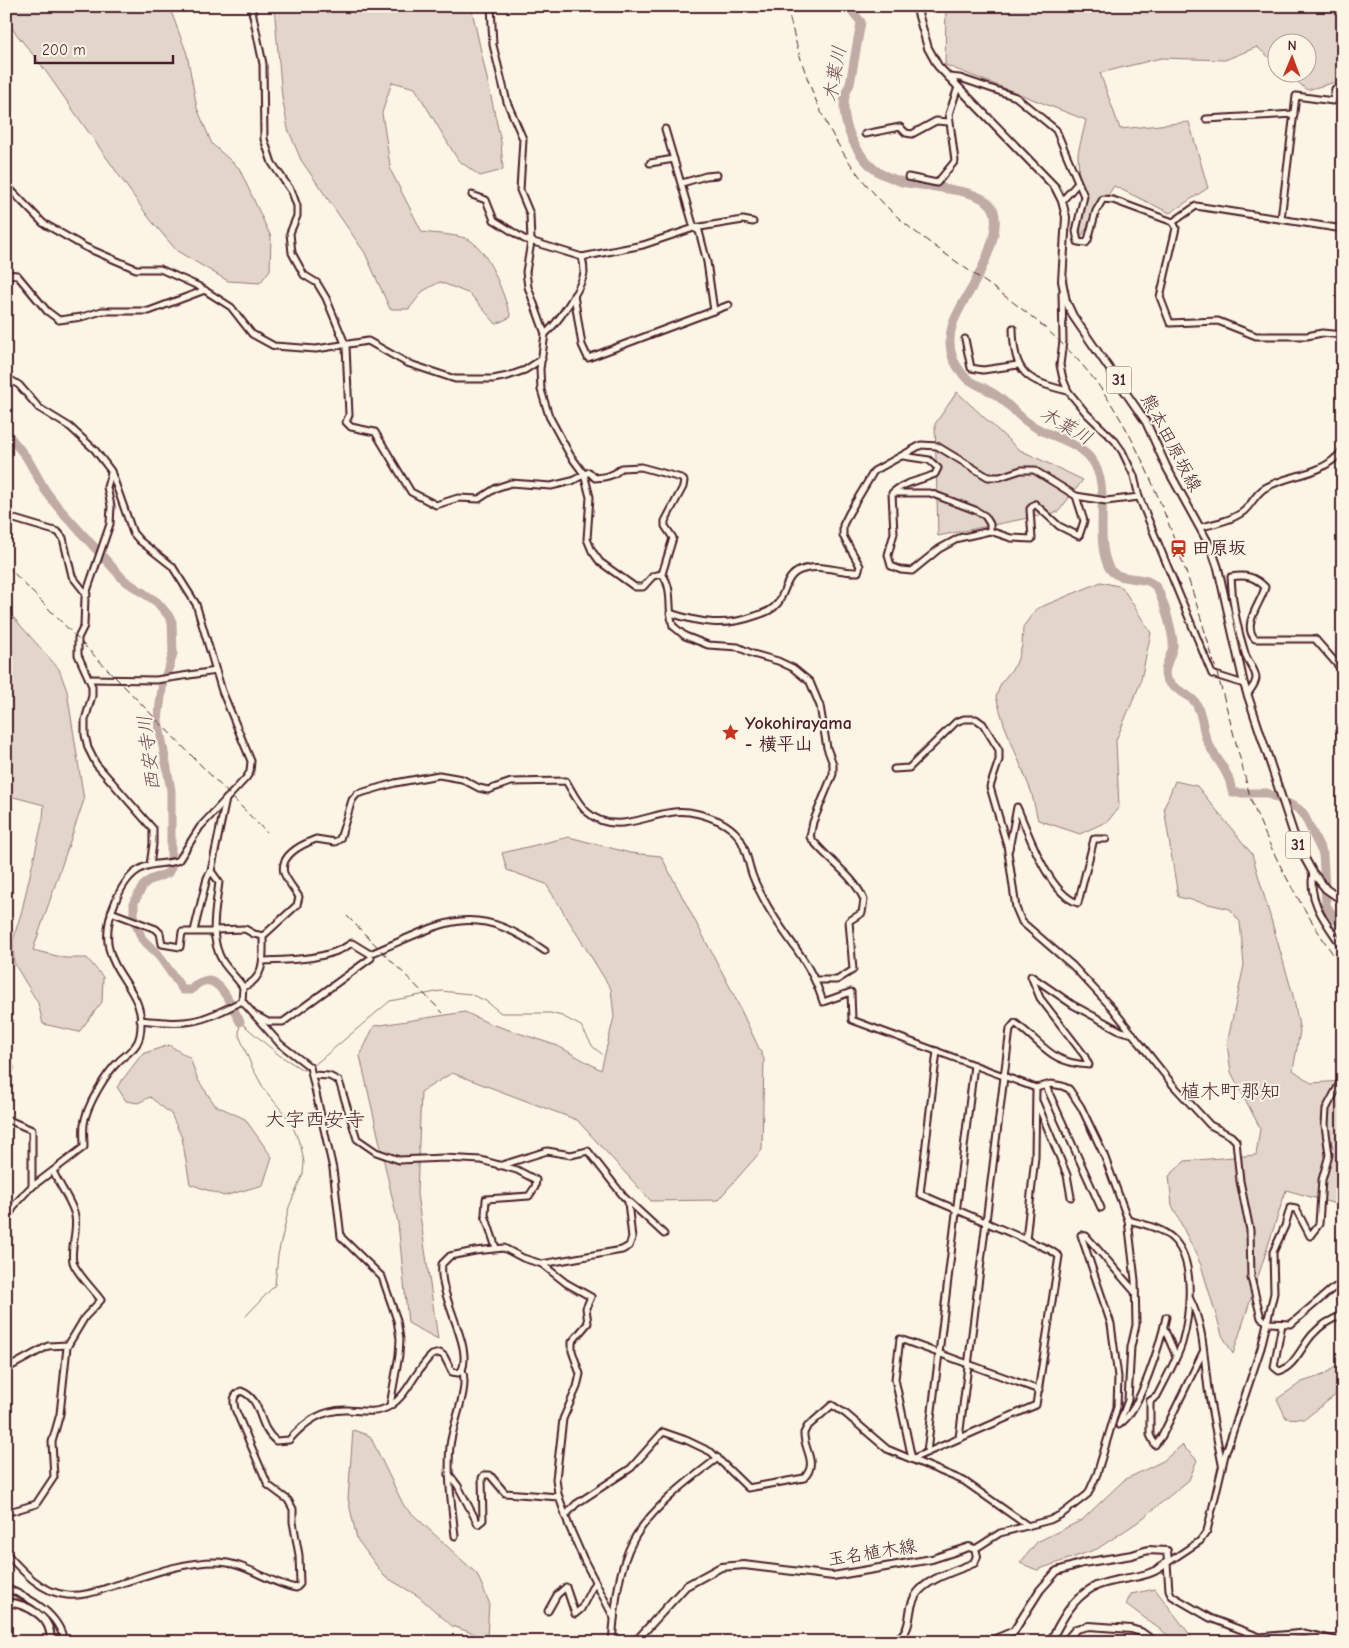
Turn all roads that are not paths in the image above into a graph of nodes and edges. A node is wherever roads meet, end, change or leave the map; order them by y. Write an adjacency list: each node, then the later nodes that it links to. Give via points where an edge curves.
1 (251, 6): 38 (street, via 263,64 264,139 272,163 292,192 297,206 290,234 292,252 304,275 317,283 326,298)
2 (490, 6): 26 (street, via 493,45 507,102 523,139 520,190 530,214)
3 (916, 6): 4 (main road, 熊本田原坂線 / 31, via 928,48)
4 (948, 77): 5 (main road, 熊本田原坂線 / 31); 17 (street, via 1015,97 1049,123 1061,139)
5 (958, 87): 9 (street); 20 (main road, 熊本田原坂線 / 31, via 1045,175)
6 (1343, 88): 7 (street, via 1335,89 1333,102 1296,96)
7 (1294, 114): 8 (street); 21 (street)
8 (1206, 119)
9 (949, 122): 11 (street, via 936,121 912,134 900,127); 15 (street, via 955,161 937,183)
10 (665, 129): 12 (street)
11 (865, 134)
12 (674, 159): 13 (street); 16 (street)
13 (650, 163)
14 (717, 175): 16 (street)
15 (908, 177)
16 (682, 183): 24 (street)
17 (1078, 183): 20 (street); 23 (street, via 1084,196 1076,232 1078,242 1086,243 1088,240 1103,199)
18 (6, 185): 30 (street, via 31,214 67,237 136,269 160,269)
19 (472, 195): 26 (street, via 486,200 494,220)
20 (1062, 201): 29 (main road, 熊本田原坂線 / 31, via 1066,229)
21 (1280, 219): 23 (street, via 1196,206); 25 (street)
22 (752, 222): 24 (street, via 743,220)
23 (1173, 222): 36 (street, via 1176,228 1160,297 1170,323 1218,322 1256,336)
24 (694, 228): 27 (street, via 643,245); 33 (street, via 699,231 707,262)
25 (1343, 230)
26 (531, 242): 27 (street); 35 (street, via 526,272 528,287)
27 (582, 257): 31 (street, via 584,273)
28 (6, 274): 30 (street, via 17,275 47,311 59,320 102,311 149,311)
29 (1062, 281): 42 (street, via 1060,365); 51 (main road, 熊本田原坂線 / 31, via 1066,301 1074,316 1146,422 1170,476)
30 (205, 290): 38 (street, via 231,307 252,334 274,346 316,349)
31 (574, 295): 33 (street, via 582,345 588,358); 35 (street)
32 (729, 305): 33 (street)
33 (714, 311)
34 (1013, 328): 40 (street)
35 (545, 334): 39 (street)
36 (1343, 335)
37 (965, 339): 40 (street, via 971,368 983,370)
38 (346, 346): 39 (street, via 368,342 378,345 407,363 455,380 508,376); 46 (street, via 349,415 346,422 351,427 375,432 411,492 419,497 436,504 458,498 479,499 511,483 551,486)
39 (542, 359): 46 (street, via 541,390 549,416)
40 (1018, 365): 42 (street, via 1037,383)
41 (6, 377): 45 (street, via 19,385 39,408 77,432)
42 (1068, 391): 49 (street, via 1116,441 1134,476)
43 (1343, 450): 51 (street, via 1332,462 1308,474 1264,489 1244,511)
44 (902, 456): 47 (street, via 929,460 938,468 935,474 904,484); 48 (street, via 921,445 937,446 988,477 1034,470); 55 (street, via 874,471 843,525 843,536 860,566 858,572 803,569 790,578 779,602 772,609 745,620 712,624)
45 (112, 471): 54 (street, via 107,487 110,524); 56 (street, via 133,533 172,566 196,604)
46 (584, 474): 53 (street, via 590,497 587,539 600,562 635,587 642,587 653,576); 53 (street, via 589,472 595,478 605,477 616,474 621,468 641,467 684,481 665,521 673,538)
47 (892, 493): 52 (street, via 930,493 975,510 985,516); 52 (street, via 894,533 888,556 891,566 901,570 912,571 950,542)
48 (1076, 496): 49 (street, via 1106,501); 52 (street, via 1084,521 1079,536 1059,526 1035,504 1030,509 1032,538 1011,538)
49 (1139, 496): 59 (street, via 1212,674)
50 (6, 514): 54 (street, via 58,532 63,538 72,576)
51 (1201, 527): 59 (main road, 熊本田原坂線 / 31, via 1218,568)
52 (990, 531)
53 (662, 574): 55 (street, via 670,593)
54 (87, 594): 58 (street, via 78,655)
55 (670, 613): 77 (street, via 673,626 686,636 708,646 738,647 778,661 802,675 817,695 833,774 810,837 864,900 862,913 849,921 853,970 837,980)
56 (216, 671): 58 (street, via 156,680); 62 (street, via 251,761 250,772)
57 (1343, 671): 60 (street, via 1315,639 1255,639 1250,621 1266,587 1257,579 1231,577 1232,604 1240,639 1256,675)
58 (90, 680): 65 (street, via 92,696 85,720 88,748 96,764 150,823 154,834)
59 (1244, 684): 60 (main road, 熊本田原坂線 / 31)
60 (1247, 695): 67 (main road, 熊本田原坂線 / 31, via 1298,844)
61 (894, 769): 64 (street, via 909,768 956,722 976,719 983,724 999,750 990,788)
62 (226, 798): 65 (street, via 200,827 178,860); 66 (street)
63 (1106, 839): 64 (street, via 1094,839 1078,903 1057,887 1017,807)
64 (1008, 854): 82 (street, via 1016,908 1022,922 1073,966)
65 (150, 865): 69 (street, via 128,878)
66 (211, 871): 70 (street); 71 (street, via 219,882)
67 (1313, 873): 68 (main road, 熊本田原坂線 / 31); 73 (street, via 1311,882 1315,904)
68 (1343, 901)
69 (111, 912): 70 (street, via 156,929 162,944 180,947 182,932); 81 (street, via 108,952 136,999)
70 (194, 931): 71 (street)
71 (214, 931): 72 (street, via 245,929); 78 (street, via 216,947 223,961)
72 (263, 936): 76 (street); 77 (street, via 297,905 299,897 284,873 284,862 301,845 316,839 335,842 340,839 352,800 357,794 439,775 462,779 488,790 510,782 566,781 587,812 606,822 628,824 675,812 692,812 731,828 743,844 753,878 769,908)
73 (1343, 948)
74 (545, 951): 76 (street, via 524,936 478,919 448,922 370,954 352,943 345,948 303,959)
75 (371, 958): 80 (street, via 282,1022 268,1022)
76 (263, 961): 78 (street, via 253,982)
77 (816, 980): 83 (street, via 822,1002 851,992 852,1020)
78 (243, 987): 79 (street)
79 (242, 1001): 80 (street); 81 (street, via 207,1019 193,1022 176,1024)
80 (254, 1015): 86 (street, via 280,1044 310,1067)
81 (140, 1020): 95 (street, via 137,1045 117,1062 87,1113 84,1147)
82 (1133, 1034): 87 (street, via 1121,1031 1073,1005 1031,976 1040,998 1089,1065 1075,1065 1049,1054 1015,1023 1008,1034); 113 (street, via 1210,1125 1236,1142 1249,1224 1251,1278 1261,1318)
83 (937, 1051): 85 (street); 100 (street, via 920,1194)
84 (6, 1056): 89 (street, via 10,1068)
85 (974, 1065): 87 (street); 100 (street)
86 (313, 1075): 94 (street, via 330,1076 339,1081 357,1139 376,1152 399,1160 470,1158); 126 (street, via 322,1127 334,1169 341,1237 382,1278 397,1320 399,1355)
87 (1004, 1076): 91 (street); 103 (street)
88 (1343, 1077): 113 (street, via 1326,1108 1329,1155 1322,1180 1319,1224 1310,1236 1296,1209 1290,1208 1273,1252 1274,1293)
89 (6, 1080)
90 (1046, 1086): 91 (street); 99 (street); 102 (street, via 1069,1089 1082,1107)
91 (1036, 1088): 92 (street)
92 (1036, 1100): 97 (street, via 1067,1175); 105 (street, via 1035,1157)
93 (6, 1119): 96 (street, via 32,1130)
94 (498, 1166): 98 (street, via 547,1151 571,1155 588,1151); 106 (street, via 524,1172 536,1182 530,1196 486,1200 485,1215)
95 (53, 1171): 96 (street); 116 (street, via 76,1218 72,1260 101,1300 84,1317)
96 (32, 1187): 101 (street)
97 (1071, 1197)
98 (628, 1201): 104 (street); 107 (street, via 632,1238 629,1246)
99 (1101, 1208)
100 (956, 1210): 103 (street); 118 (street)
101 (6, 1220)
102 (1128, 1220): 109 (street); 110 (street, via 1157,1229 1174,1240 1184,1257)
103 (986, 1223): 105 (street); 120 (street)
104 (664, 1234)
105 (1026, 1240): 124 (street, via 1059,1254)
106 (496, 1248): 107 (street, via 504,1248); 122 (street, via 450,1256 442,1264 443,1287 464,1348)
107 (542, 1264): 135 (street, via 591,1297 586,1308 588,1323 572,1342 580,1374 563,1419 556,1466)
108 (1343, 1283): 114 (street, via 1332,1289 1298,1321)
109 (1136, 1293): 127 (street, via 1128,1400); 128 (street, via 1086,1236 1081,1235 1112,1331 1118,1377)
110 (1189, 1298): 117 (street, via 1197,1317); 119 (street, via 1182,1346)
111 (1343, 1315): 114 (street, via 1317,1330 1290,1364 1279,1371 1274,1366)
112 (1166, 1317): 115 (street)
113 (1266, 1320): 114 (street); 133 (street, via 1255,1366)
114 (1282, 1324)
115 (1164, 1328): 119 (street); 123 (street)
116 (68, 1345): 121 (street, via 48,1346); 136 (street, via 60,1414 52,1442 54,1478 36,1504)
117 (1203, 1352): 125 (street, via 1155,1445 1150,1435); 133 (street)
118 (938, 1353): 120 (street); 130 (street); 132 (street, via 900,1339 895,1379)
119 (1176, 1356): 125 (street, via 1158,1396)
120 (968, 1364): 124 (street); 129 (street)
121 (6, 1369)
122 (462, 1370): 126 (street, via 452,1372 444,1356 440,1353 432,1355 402,1396); 134 (street, via 463,1386 450,1446)
123 (1143, 1389): 125 (street, via 1144,1396); 127 (street, via 1129,1416)
124 (1039, 1390): 129 (street, via 1036,1405)
125 (1150, 1400)
126 (390, 1406): 141 (street, via 373,1411 332,1411 315,1416 288,1440 276,1441 267,1434 250,1394 241,1390 236,1393 235,1409 268,1485 288,1500 293,1510 299,1555 300,1584 296,1588 252,1570 216,1562 183,1566 87,1594 67,1595 34,1581)
127 (1119, 1425): 128 (street)
128 (1113, 1427): 138 (street, via 1088,1494 1062,1514)
129 (959, 1438): 130 (street)
130 (927, 1452): 132 (street)
131 (718, 1458): 132 (street, via 748,1488 804,1478 810,1469 804,1433 832,1405 887,1449); 137 (street, via 663,1432 631,1468 576,1504); 147 (street, via 655,1512 638,1532 625,1558)
132 (912, 1459): 138 (street, via 964,1481)
133 (1222, 1466): 142 (street, via 1207,1531 1200,1540)
134 (449, 1474): 135 (street, via 478,1524 483,1520 484,1475 490,1475 506,1493); 139 (street)
135 (559, 1497): 137 (street)
136 (6, 1513)
137 (565, 1516): 143 (street)
138 (1028, 1526): 140 (street, via 1000,1533)
139 (455, 1536)
140 (975, 1549): 151 (main road, 玉名植木線, via 969,1547 932,1559 833,1576 744,1565 721,1567 686,1586); 152 (main road, via 974,1563 936,1580 916,1595 907,1630)
141 (6, 1553)
142 (1167, 1563): 153 (main road, via 1167,1551 1155,1550 1057,1571 1040,1590 1014,1632); 154 (main road, via 1143,1574 1093,1587 1067,1610); 157 (street, via 1172,1596 1210,1618 1260,1638 1297,1633)
143 (595, 1582): 146 (street, via 575,1614 566,1587); 147 (street)
144 (6, 1588): 149 (street, via 48,1611)
145 (6, 1602): 148 (main road, via 25,1606 41,1616 52,1634)
146 (548, 1611)
147 (614, 1618): 150 (street)
148 (50, 1642)
149 (64, 1642)
150 (612, 1642)
151 (635, 1642)
152 (893, 1642)
153 (988, 1642)
154 (1050, 1642)
155 (1065, 1642): 156 (main road, via 1076,1629 1089,1626 1131,1629)
156 (1155, 1642)
157 (1343, 1642)

